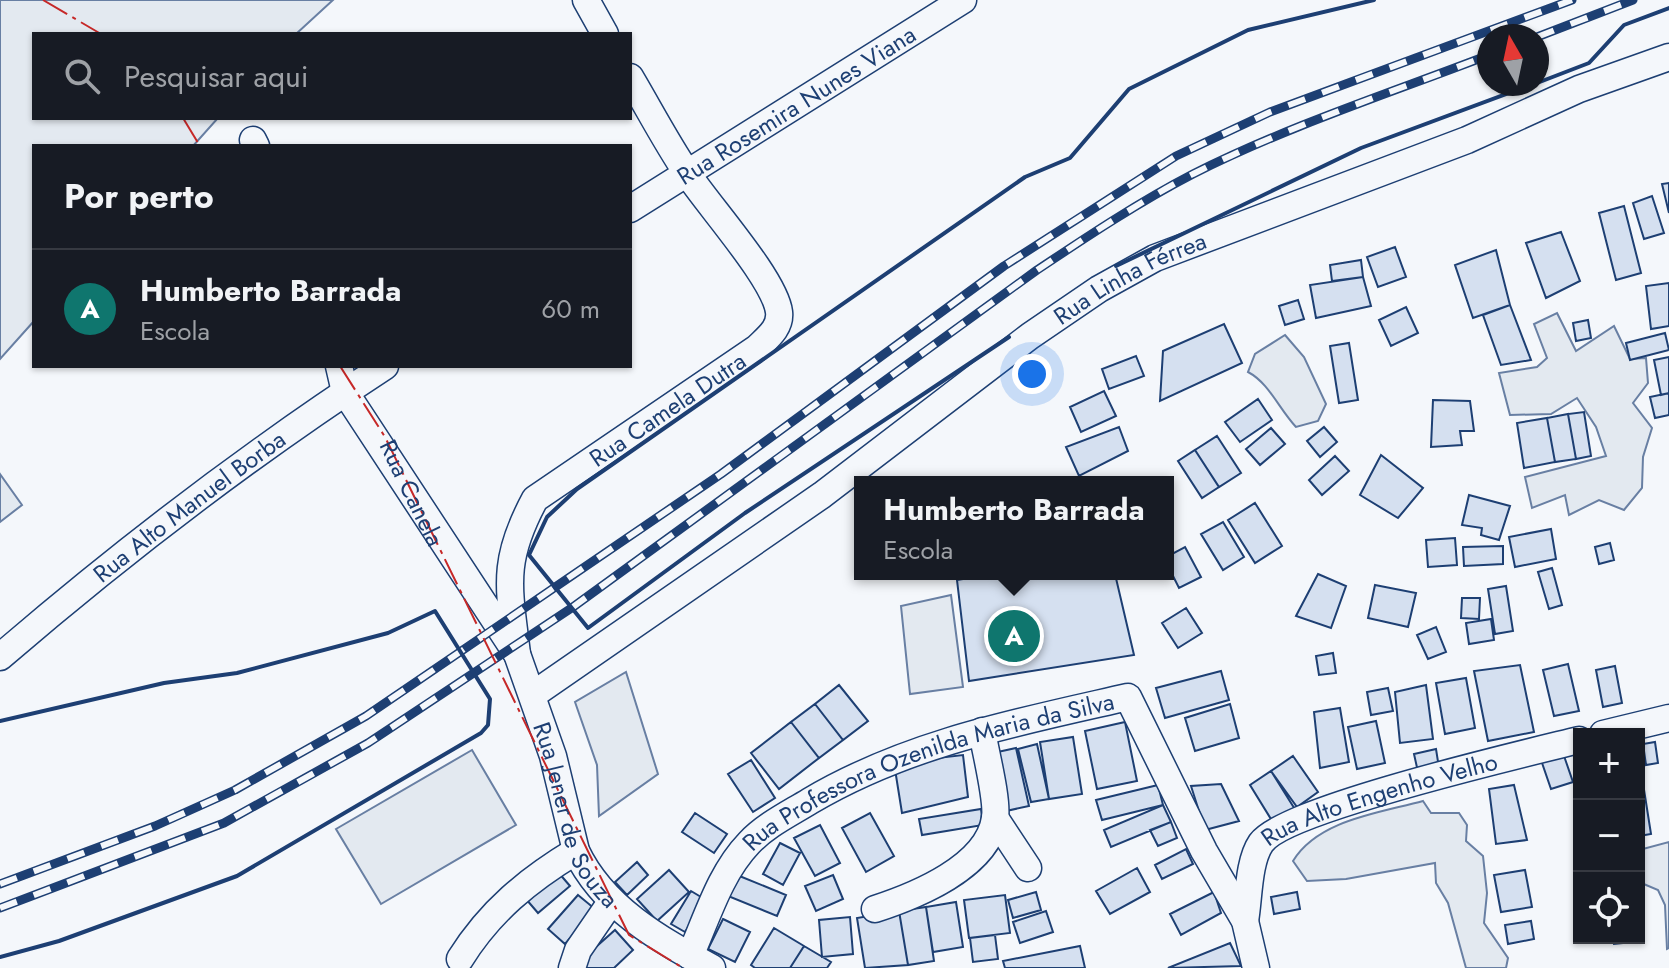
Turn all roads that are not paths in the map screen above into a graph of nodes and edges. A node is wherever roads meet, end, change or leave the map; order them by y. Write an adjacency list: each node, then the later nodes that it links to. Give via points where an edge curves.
1 (586, 0): 3 (street)
2 (963, 0): 6 (street, Rua Rosemira Nunes Viana)
3 (604, 32)
4 (1669, 57): 14 (street, Rua Linha Férrea, via 1155,258 1099,289 822,495)
5 (632, 80): 6 (street)
6 (687, 173): 7 (street, Rua Rosemira Nunes Viana); 12 (street, Rua Camela Dutra, via 767,285 779,312 777,323 757,348 535,499 515,536 508,578)
7 (632, 208)
8 (339, 368): 10 (street, Rua Canela)
9 (382, 368): 10 (street, Rua Alto Manuel Borba)
10 (345, 392): 11 (street, Rua Canela); 13 (street, Rua Alto Manuel Borba, via 194,500)
11 (492, 616): 12 (street, Rua Jener de Souza)
12 (517, 654): 14 (street, Rua Jener de Souza)
13 (0, 657)
14 (534, 694): 20 (street, Rua Jener de Souza)
15 (1669, 718): 16 (street)
16 (1628, 728)
17 (982, 731): 19 (street); 24 (street, Rua Professora Ozenilda Maria da Silva, via 1128,697); 26 (street, Rua Professora Ozenilda Maria da Silva, via 843,782 749,843 724,879)
18 (1573, 742): 24 (street, Rua Alto Engenho Velho, via 1347,803 1270,835 1256,852)
19 (995, 818): 21 (street); 23 (street, via 983,843 944,880)
20 (576, 851): 22 (street, Rua Jener de Souza, via 586,873); 25 (street, via 514,893)
21 (1028, 868)
22 (611, 902): 26 (street, Rua Jener de Souza); 27 (street)
23 (875, 909)
24 (1245, 921): 28 (street, Rua Professora Ozenilda Maria da Silva)
25 (460, 959)
26 (701, 962)
27 (572, 968)
28 (1256, 968)

